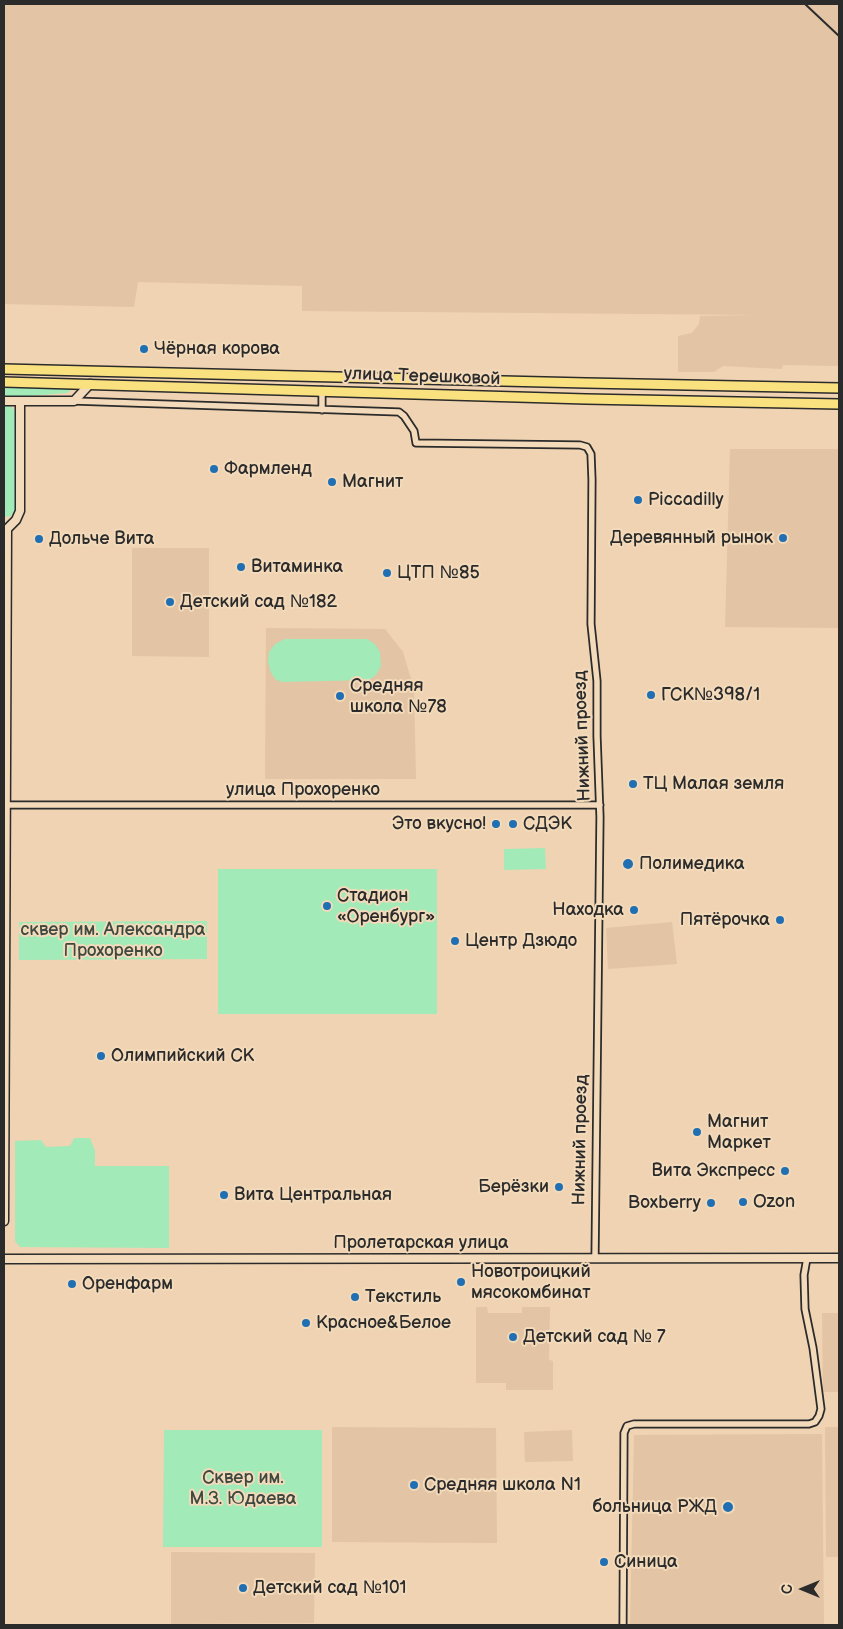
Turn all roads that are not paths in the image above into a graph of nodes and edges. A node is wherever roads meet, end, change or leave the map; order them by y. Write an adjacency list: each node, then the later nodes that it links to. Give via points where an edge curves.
1 (4, 369): 2 (main road, улица Терешковой)
2 (227, 375): 5 (main road, via 230,383); 6 (main road, улица Терешковой)
3 (4, 382): 4 (main road, улица Терешковой)
4 (90, 384): 5 (main road, улица Терешковой); 10 (main road)
5 (227, 388): 7 (main road, улица Терешковой)
6 (839, 388)
7 (322, 390): 11 (main road, улица Терешковой); 12 (street)
8 (4, 401): 9 (main road)
9 (20, 401): 10 (main road); 13 (main road, via 20,511 16,520)
10 (74, 401): 12 (street)
11 (839, 404)
12 (322, 410): 15 (street, Нижний проезд, via 399,412 414,431 416,443 587,447 592,480 591,624 597,681)
13 (5, 528): 14 (main road)
14 (6, 805): 15 (street, улица Прохоренко); 16 (main road)
15 (600, 805): 17 (street, Нижний проезд)
16 (4, 1221)
17 (595, 1258): 18 (main road, Пролетарская улица); 20 (main road, Пролетарская улица)
18 (807, 1258): 19 (main road, Пролетарская улица); 21 (street, via 804,1275 806,1309 821,1409 815,1422 627,1426 624,1432)
19 (839, 1258)
20 (4, 1259)
21 (622, 1625)

